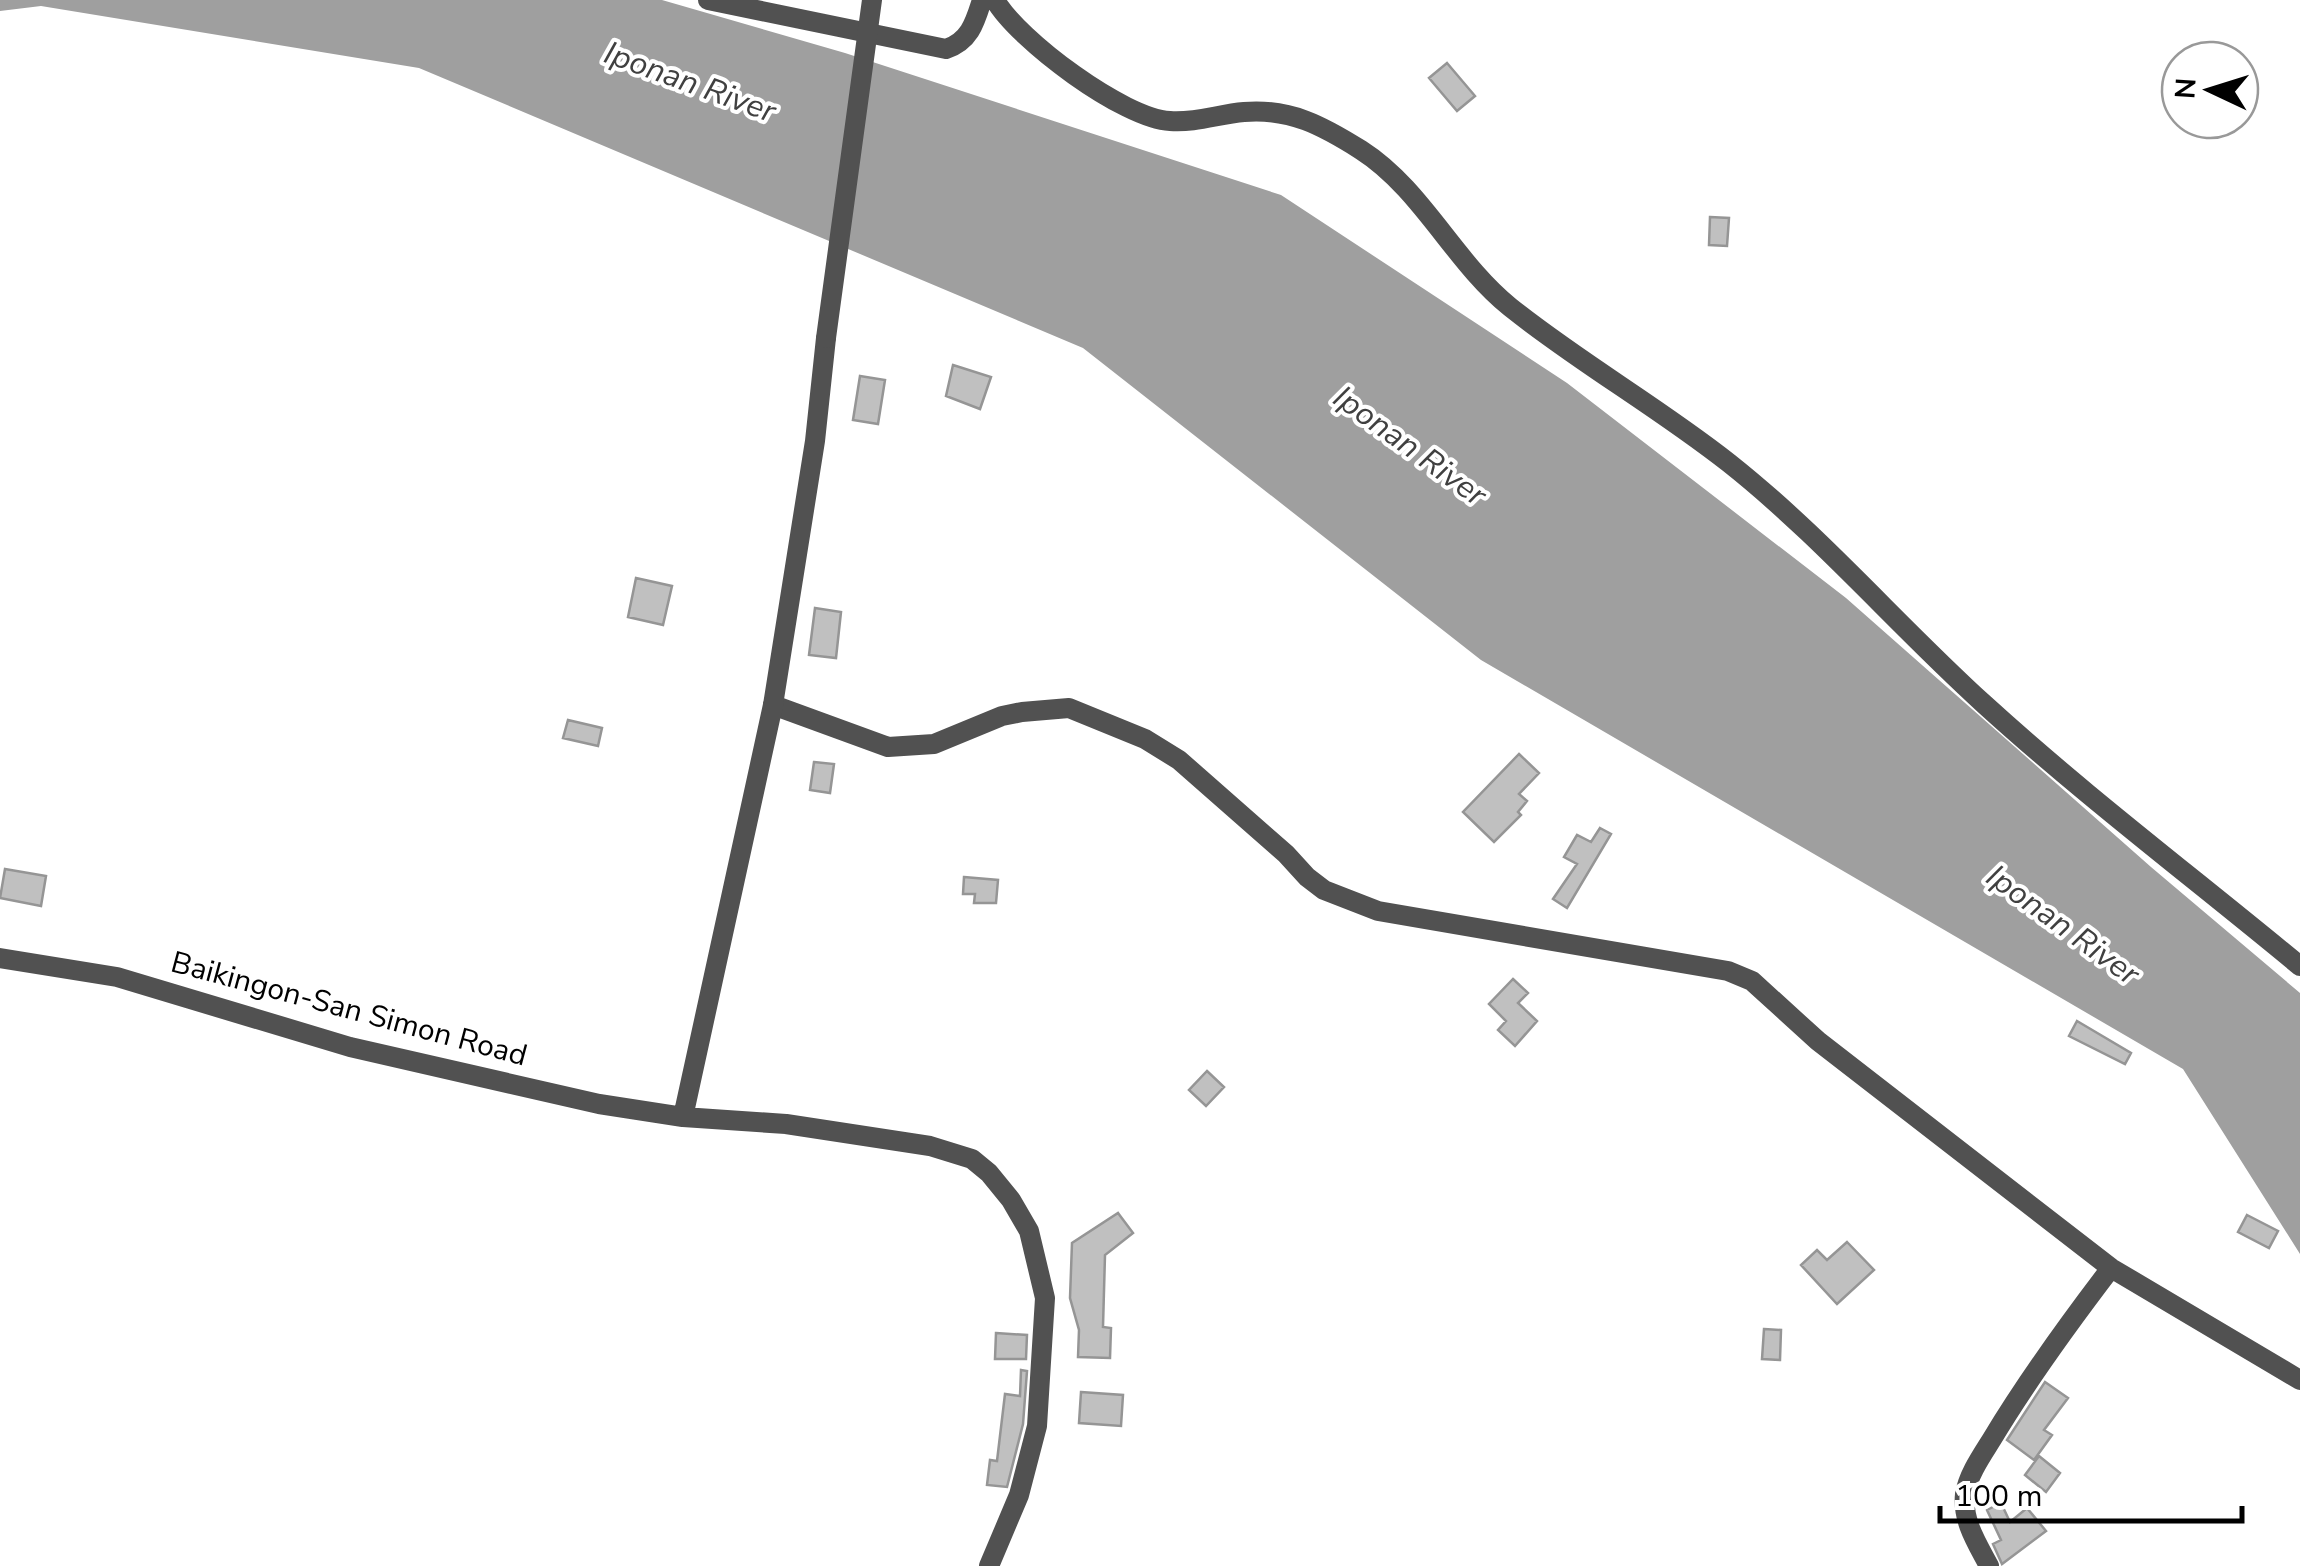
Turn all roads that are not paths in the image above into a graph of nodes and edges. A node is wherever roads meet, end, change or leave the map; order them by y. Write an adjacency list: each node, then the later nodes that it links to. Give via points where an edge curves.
1 (708, 0): 3 (street, via 946,50 965,39)
2 (872, 0): 5 (street, bridge, via 816,441)
3 (982, 0)
4 (995, 0): 7 (street, via 1026,39 1151,119 1284,111 1363,151 1391,173 1498,297 1728,462 1984,704)
5 (774, 705): 8 (street); 9 (street, via 888,747 934,744 1002,716 1070,708 1179,760 1324,890 1378,910 1728,971 1752,981 1818,1041)
6 (0, 958): 8 (street, Baikingon-San Simon Road, via 117,977 350,1047)
7 (2300, 966)
8 (683, 1117): 11 (street, Baikingon-San Simon Road, via 786,1124 930,1146 972,1159 1011,1200 1029,1230 1045,1298 1037,1426 1019,1495)
9 (2111, 1268): 10 (street); 12 (street, via 2010,1410 1966,1492 1965,1516)
10 (2300, 1380)
11 (989, 1566)
12 (1989, 1566)

